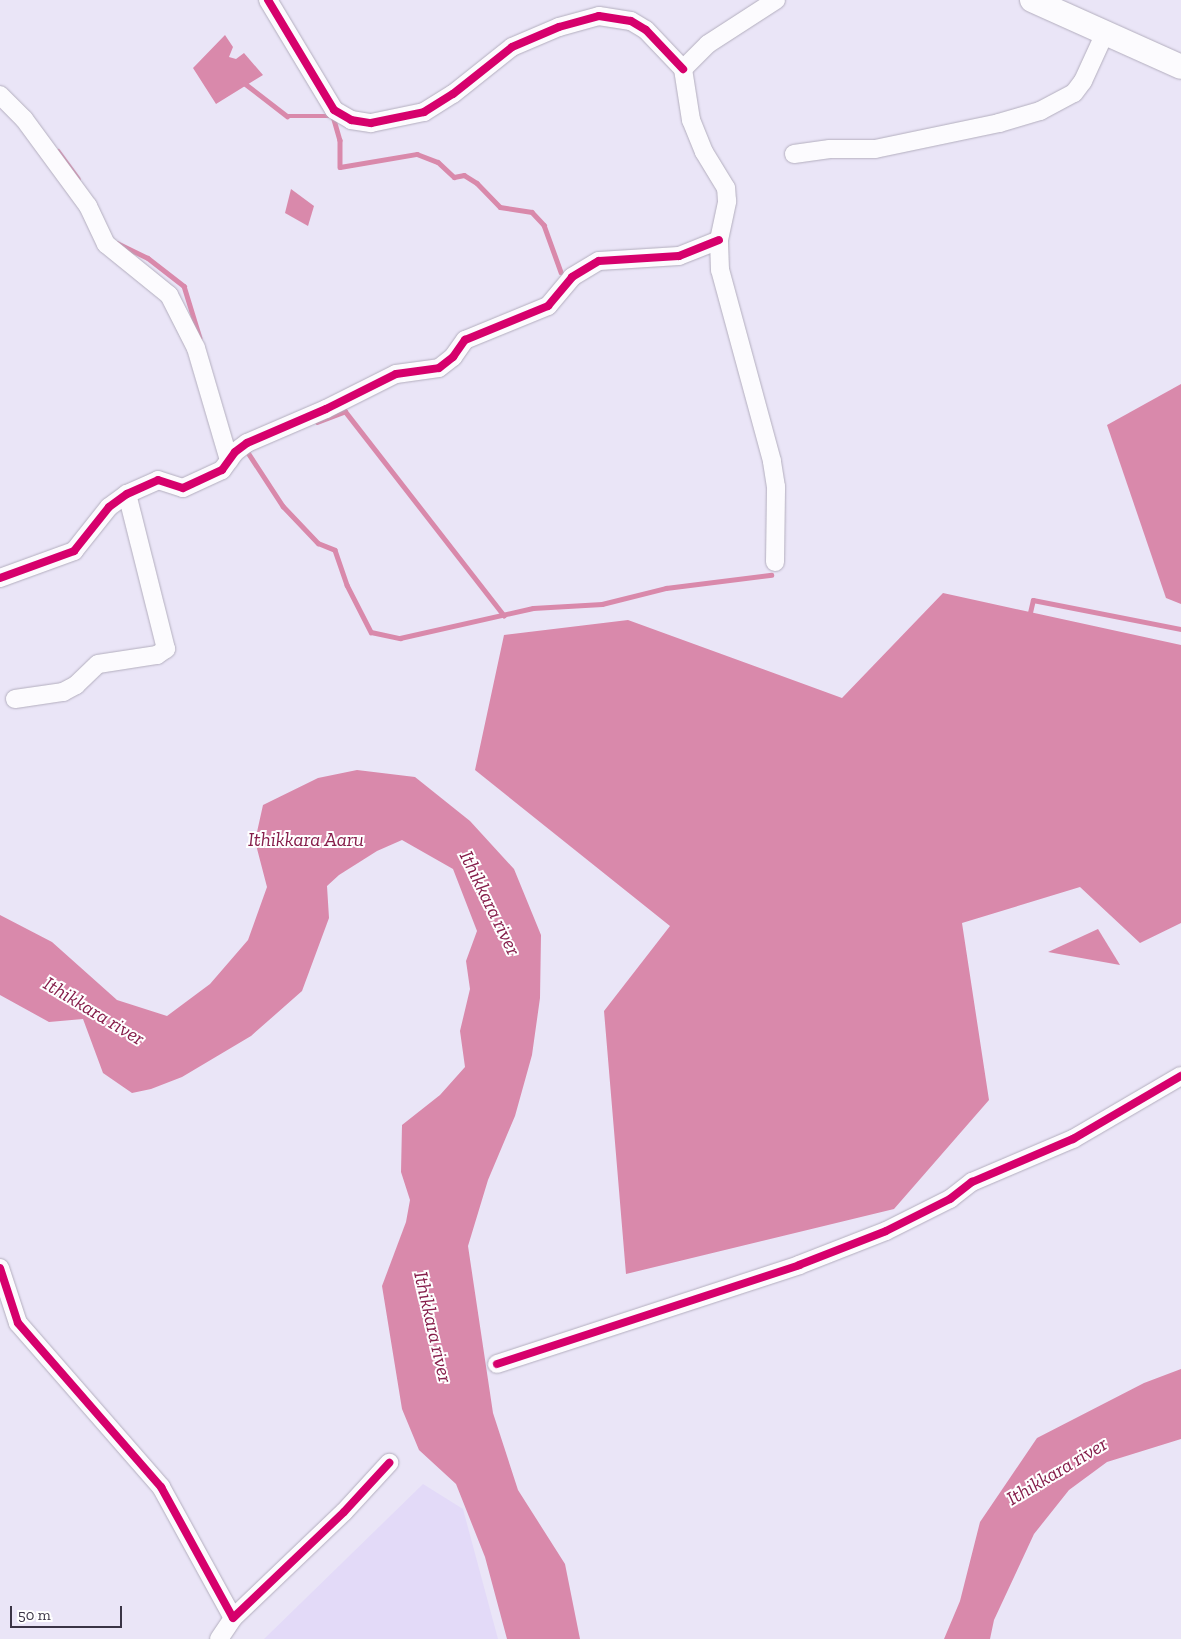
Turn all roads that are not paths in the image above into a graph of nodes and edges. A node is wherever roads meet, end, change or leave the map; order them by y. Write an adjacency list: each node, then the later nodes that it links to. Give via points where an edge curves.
1 (268, 0): 6 (street, via 334,110 351,120 371,123 424,112 453,94 512,47 559,27 599,16 630,21 646,30)
2 (776, 0): 6 (street, via 708,44)
3 (1032, 0): 4 (main road)
4 (1104, 33): 5 (main road); 8 (street, via 1074,94 1040,111 875,150 830,149)
5 (1181, 67)
6 (683, 69): 9 (street, via 691,120 704,152 726,188 727,201)
7 (0, 94): 10 (street, via 24,119 88,206 106,244 115,254 135,265 174,302 196,348)
8 (794, 154)
9 (719, 240): 10 (street, via 679,256 598,261 572,277 548,306 465,340 453,357 439,368 396,374 247,443); 12 (street, via 720,270 773,470)
10 (229, 460): 11 (street, via 222,470 183,488 158,480)
11 (127, 494): 13 (street, via 109,507 74,551); 14 (street, via 166,649 157,655 98,664 76,685 63,692)
12 (775, 562)
13 (0, 578)
14 (15, 699)
15 (1181, 1076): 17 (street, via 1074,1139 972,1182 943,1203 886,1231 799,1265)
16 (0, 1268): 19 (street, via 18,1323 161,1487)
17 (497, 1364)
18 (389, 1463): 19 (street, via 344,1512)
19 (233, 1618): 20 (street)
20 (219, 1639)

